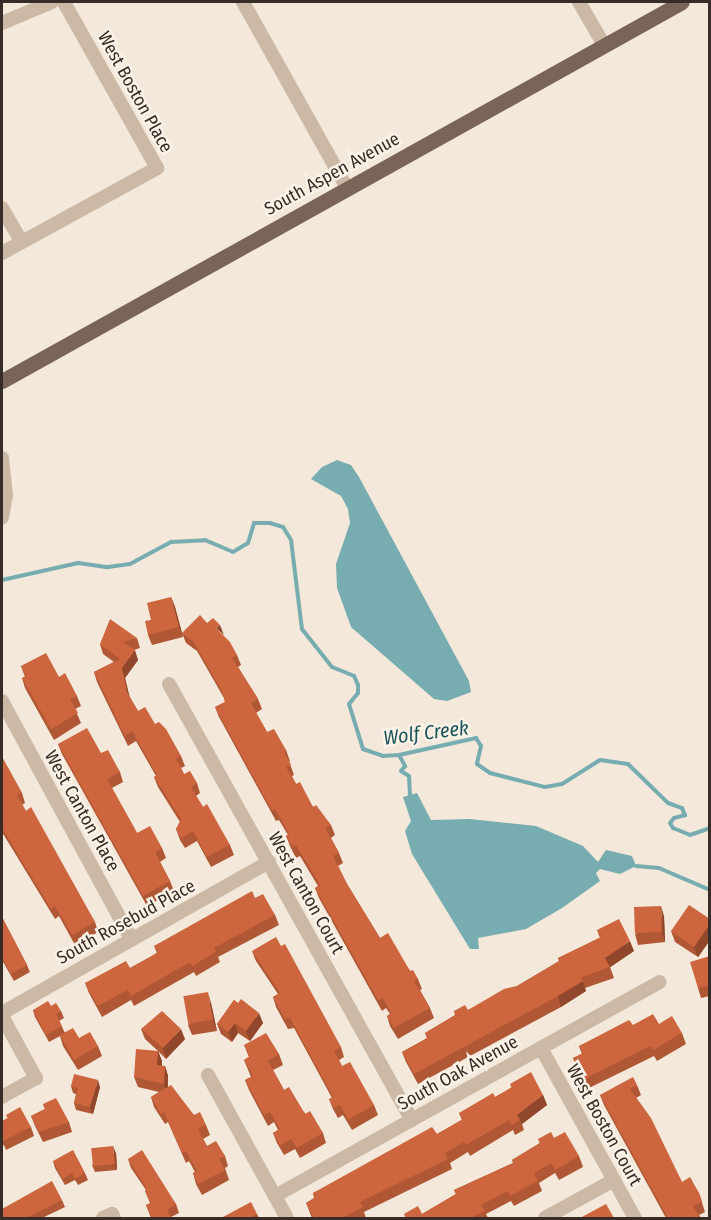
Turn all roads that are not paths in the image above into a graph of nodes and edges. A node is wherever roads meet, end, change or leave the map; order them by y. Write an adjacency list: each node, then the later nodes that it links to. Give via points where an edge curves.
1 (52, 2): 6 (street)
2 (64, 2): 10 (street, West Boston Place, via 157,168)
3 (243, 2): 8 (street)
4 (579, 2): 7 (street)
5 (682, 2): 7 (main road, South Aspen Avenue)
6 (2, 23)
7 (604, 45): 8 (main road, South Aspen Avenue)
8 (347, 188): 12 (main road, South Aspen Avenue)
9 (2, 208): 10 (street)
10 (22, 242): 11 (street)
11 (2, 253)
12 (2, 381)
13 (2, 458): 14 (street)
14 (4, 491): 15 (street)
15 (2, 518)
16 (169, 684): 18 (street, West Canton Court)
17 (2, 701): 19 (street, West Canton Place)
18 (268, 862): 19 (street, South Rosebud Place); 25 (street, West Canton Court)
19 (132, 939): 21 (street, South Rosebud Place)
20 (659, 982): 22 (street, South Oak Avenue)
21 (2, 1015): 24 (street, via 36,1078)
22 (541, 1048): 25 (street, South Oak Avenue); 26 (street, West Boston Court)
23 (208, 1075): 27 (street)
24 (2, 1097)
25 (412, 1120): 27 (street, South Oak Avenue)
26 (614, 1180): 29 (street); 30 (street, West Boston Court)
27 (275, 1196): 28 (street)
28 (287, 1218)
29 (545, 1218)
30 (635, 1218)

